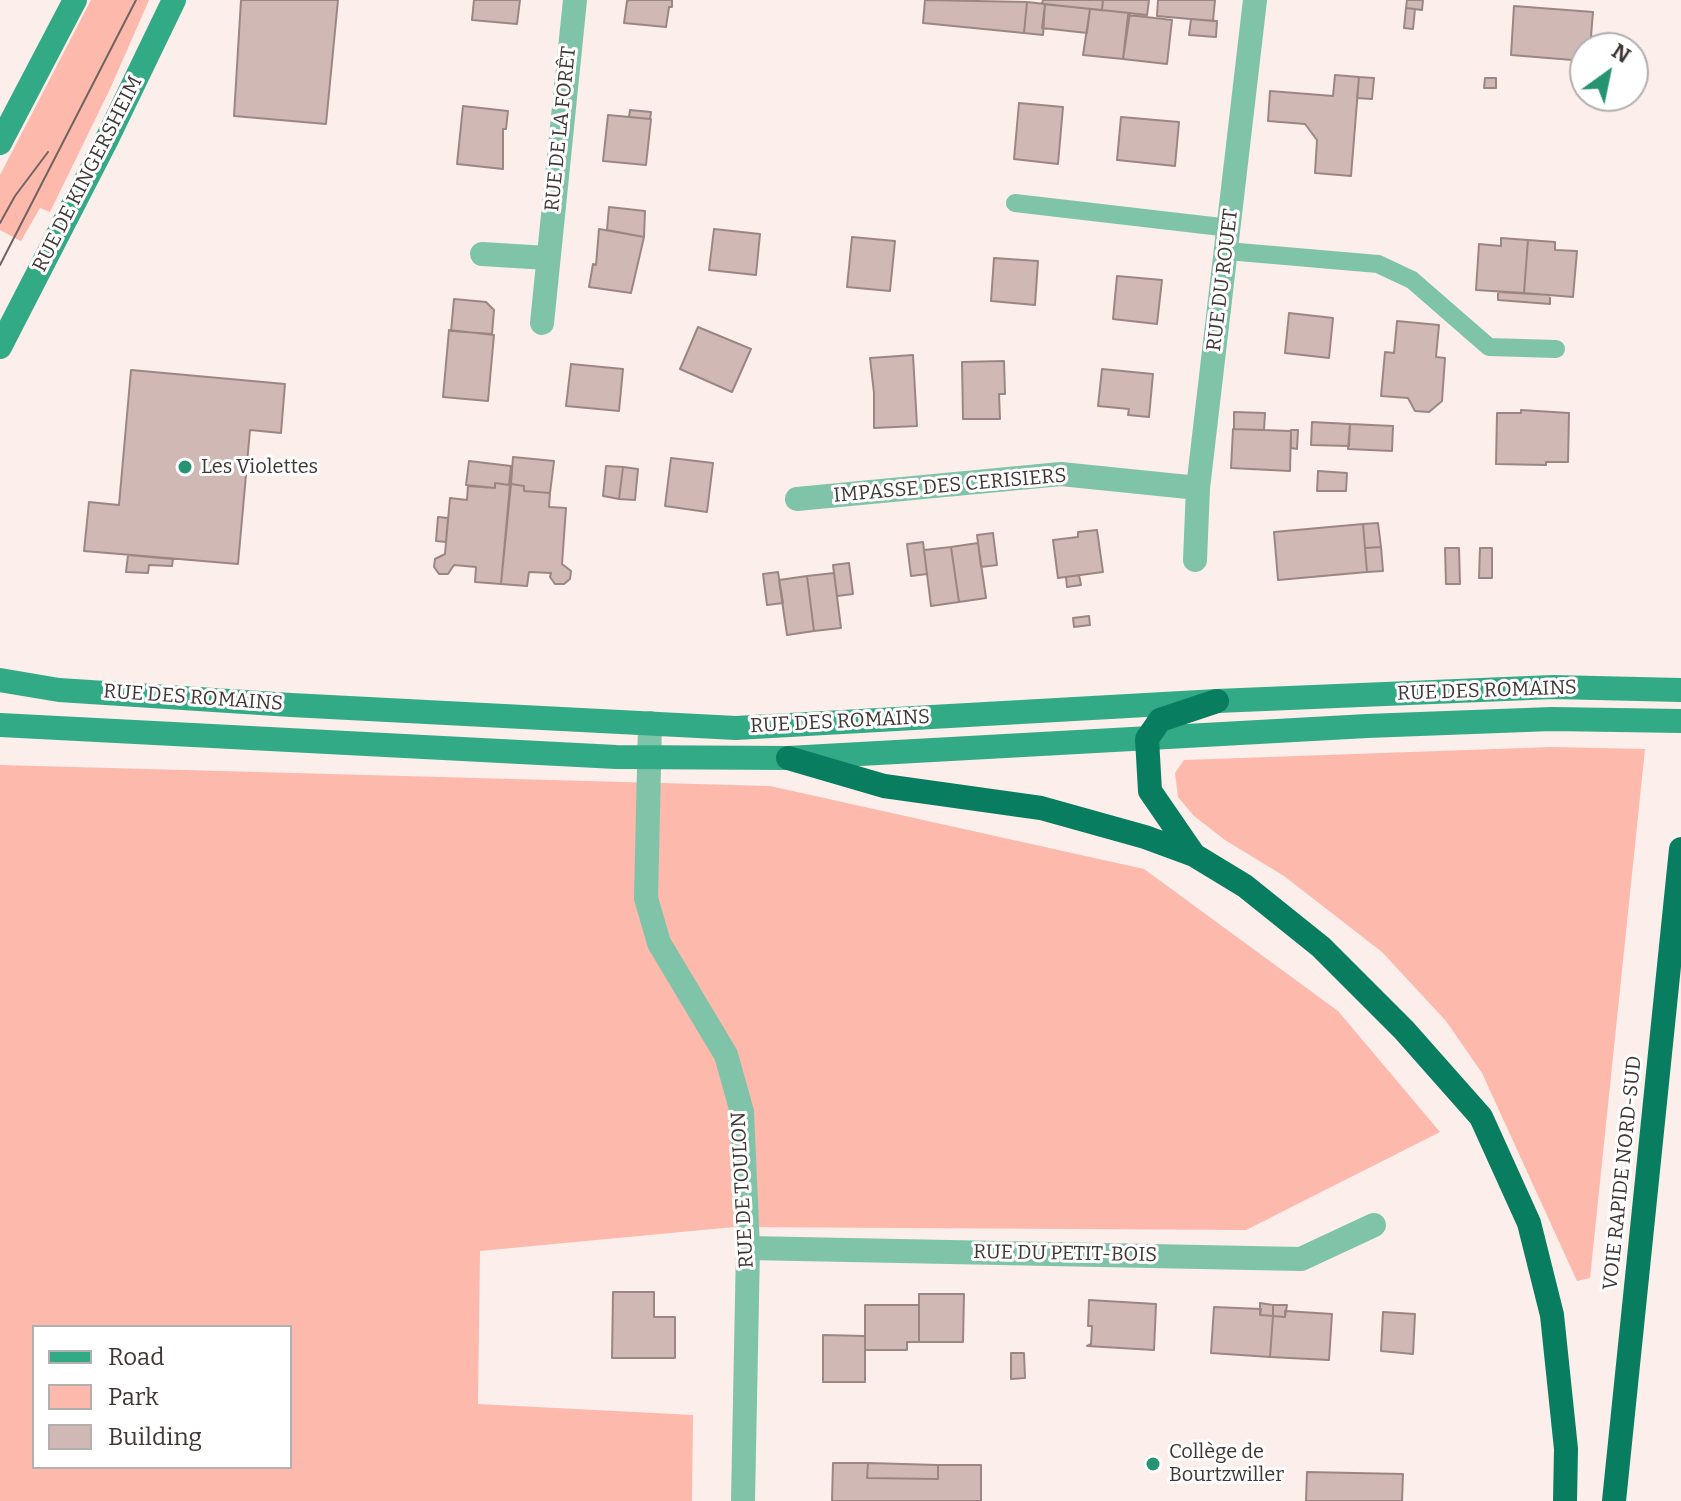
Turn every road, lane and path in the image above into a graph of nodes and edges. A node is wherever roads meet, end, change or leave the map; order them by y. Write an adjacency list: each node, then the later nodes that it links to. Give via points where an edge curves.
1 (75, 0): 5 (main road)
2 (174, 0): 11 (main road, RUE DE KINGERSHEIM)
3 (575, 0): 9 (street, RUE DE LA FORÊT)
4 (1255, 0): 7 (street, RUE DU ROUET)
5 (0, 143)
6 (1015, 203): 7 (lane)
7 (1228, 240): 12 (lane, via 1378,264 1412,280 1489,347); 13 (street, RUE DU ROUET)
8 (482, 254): 9 (street)
9 (547, 258): 10 (street, RUE DE LA FORÊT)
10 (542, 323)
11 (0, 347)
12 (1556, 349)
13 (1198, 488): 14 (street, IMPASSE DES CERISIERS, via 1061,474); 15 (street, RUE DU ROUET)
14 (797, 499)
15 (1195, 560)
16 (0, 680): 20 (main road, RUE DES ROMAINS, via 59,690)
17 (1681, 690): 18 (main road, RUE DES ROMAINS, via 1553,687)
18 (1217, 701): 20 (main road, RUE DES ROMAINS, via 736,728); 22 (highway, via 1160,720)
19 (1681, 721): 22 (main road, RUE DES ROMAINS, via 1552,719)
20 (650, 723): 23 (street, RUE DE TOULON)
21 (0, 725): 23 (main road, RUE DES ROMAINS)
22 (1147, 739): 24 (main road, RUE DES ROMAINS); 26 (highway, via 1150,791)
23 (648, 757): 24 (main road, RUE DES ROMAINS); 28 (street, RUE DE TOULON, via 646,898 659,943 726,1055 742,1112)
24 (788, 758): 26 (highway, via 884,786 1041,808)
25 (1681, 849): 31 (highway, VOIE RAPIDE NORD-SUD)
26 (1194, 855): 30 (highway, via 1245,886 1321,947 1481,1117 1529,1223 1552,1315 1566,1449)
27 (1374, 1225): 28 (street, RUE DU PETIT-BOIS, via 1301,1259)
28 (748, 1248): 29 (street, RUE DE TOULON)
29 (743, 1501)
30 (1565, 1501)
31 (1614, 1501)

